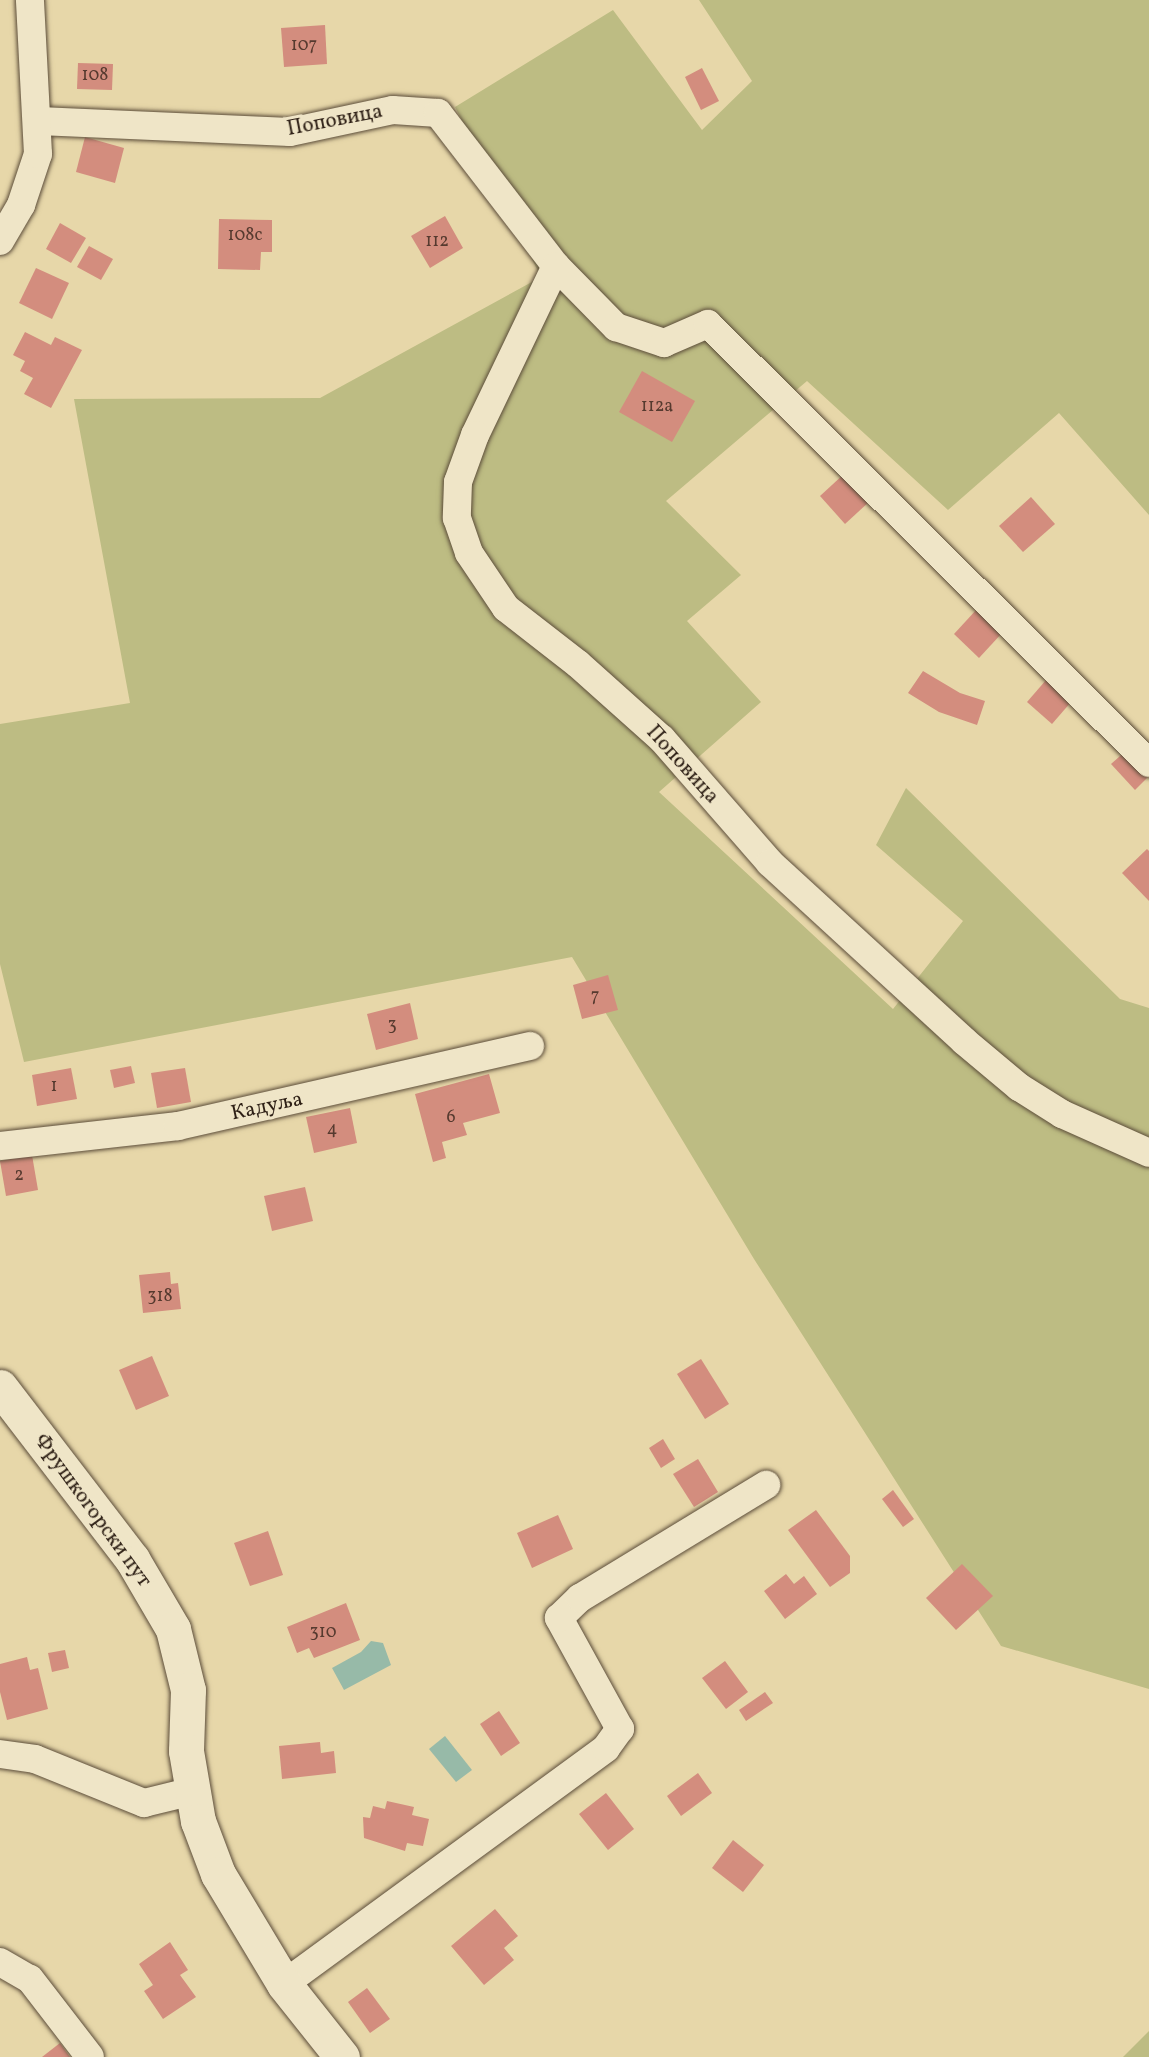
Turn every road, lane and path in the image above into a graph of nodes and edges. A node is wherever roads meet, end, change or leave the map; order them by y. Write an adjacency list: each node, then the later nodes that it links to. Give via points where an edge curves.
1 (30, 0): 2 (street)
2 (38, 121): 3 (street, via 38,154 20,205); 4 (street, Поповица, via 290,132 393,110 438,113)
3 (0, 241)
4 (556, 266): 5 (street, Поповица, via 616,327 664,343 708,324); 8 (street, Поповица, via 457,482 457,518 469,553 506,608 662,739 770,863 964,1041 1018,1087 1051,1107 1098,1134)
5 (1149, 763)
6 (530, 1046): 7 (street, Кадуља, via 178,1126)
7 (0, 1146)
8 (1149, 1153)
9 (0, 1387): 12 (street, Фрушкогорски пут, via 132,1559 173,1629 188,1690 186,1751)
10 (766, 1485): 16 (street, via 580,1598 559,1618 620,1729 606,1748)
11 (0, 1754): 12 (street, via 35,1759 144,1803)
12 (193, 1791): 16 (street, Фрушкогорски пут, via 198,1821 218,1874)
13 (0, 1962): 14 (street)
14 (30, 1979): 15 (street); 18 (street)
15 (0, 1980)
16 (284, 1984): 17 (street, Фрушкогорски пут)
17 (339, 2056)
18 (90, 2057)

